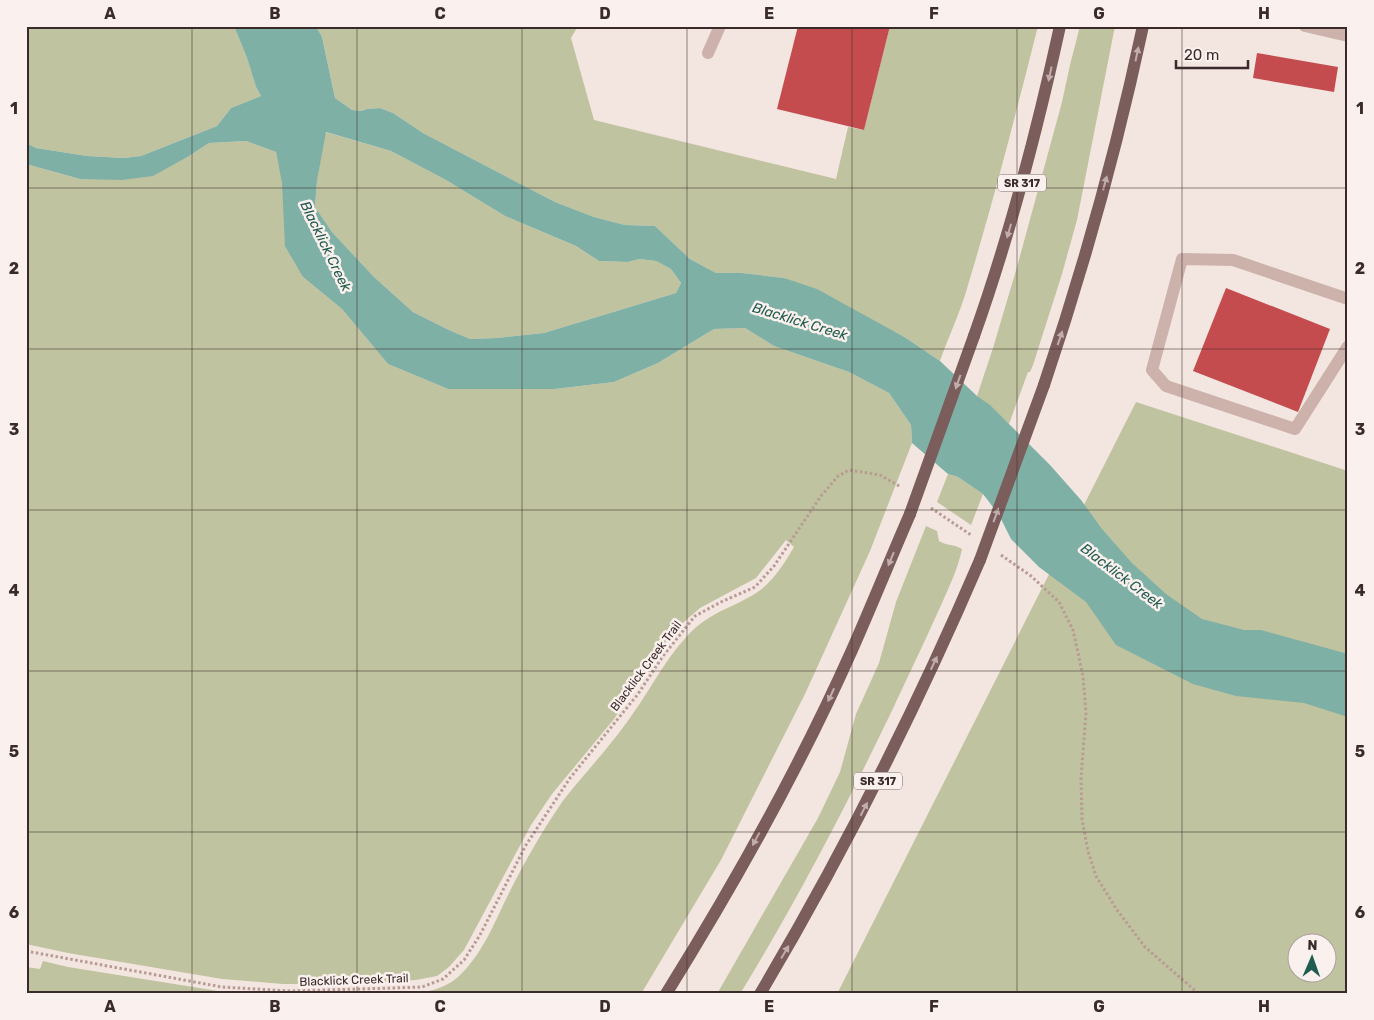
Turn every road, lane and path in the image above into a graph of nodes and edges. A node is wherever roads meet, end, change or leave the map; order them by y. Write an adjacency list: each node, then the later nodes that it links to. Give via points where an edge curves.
1 (720, 26): 6 (lane)
2 (1060, 26): 14 (main road, SR 317, one-way to 14, bridge, via 1042,110 1007,238 910,514 817,724 715,916)
3 (1143, 26): 15 (main road, SR 317, one-way to 3, bridge, via 861,814 922,690 980,560 1069,311 1122,119)
4 (1305, 26): 5 (lane)
5 (1348, 36)
6 (708, 53)
7 (1348, 299): 8 (lane, via 1233,260 1182,259 1152,370 1166,386 1295,430)
8 (1348, 346)
9 (904, 489): 13 (path, Blacklick Creek Trail, via 880,475 849,470 838,476 774,566 755,587 695,616 638,694 570,778 526,845 480,935 464,960 443,978 422,987 290,991 222,987)
10 (928, 505): 11 (path)
11 (975, 538)
12 (999, 554): 16 (path, via 1031,576 1059,602 1073,630 1086,713 1082,819 1096,876 1145,946)
13 (26, 951)
14 (666, 994)
15 (760, 994)
16 (1199, 994)

